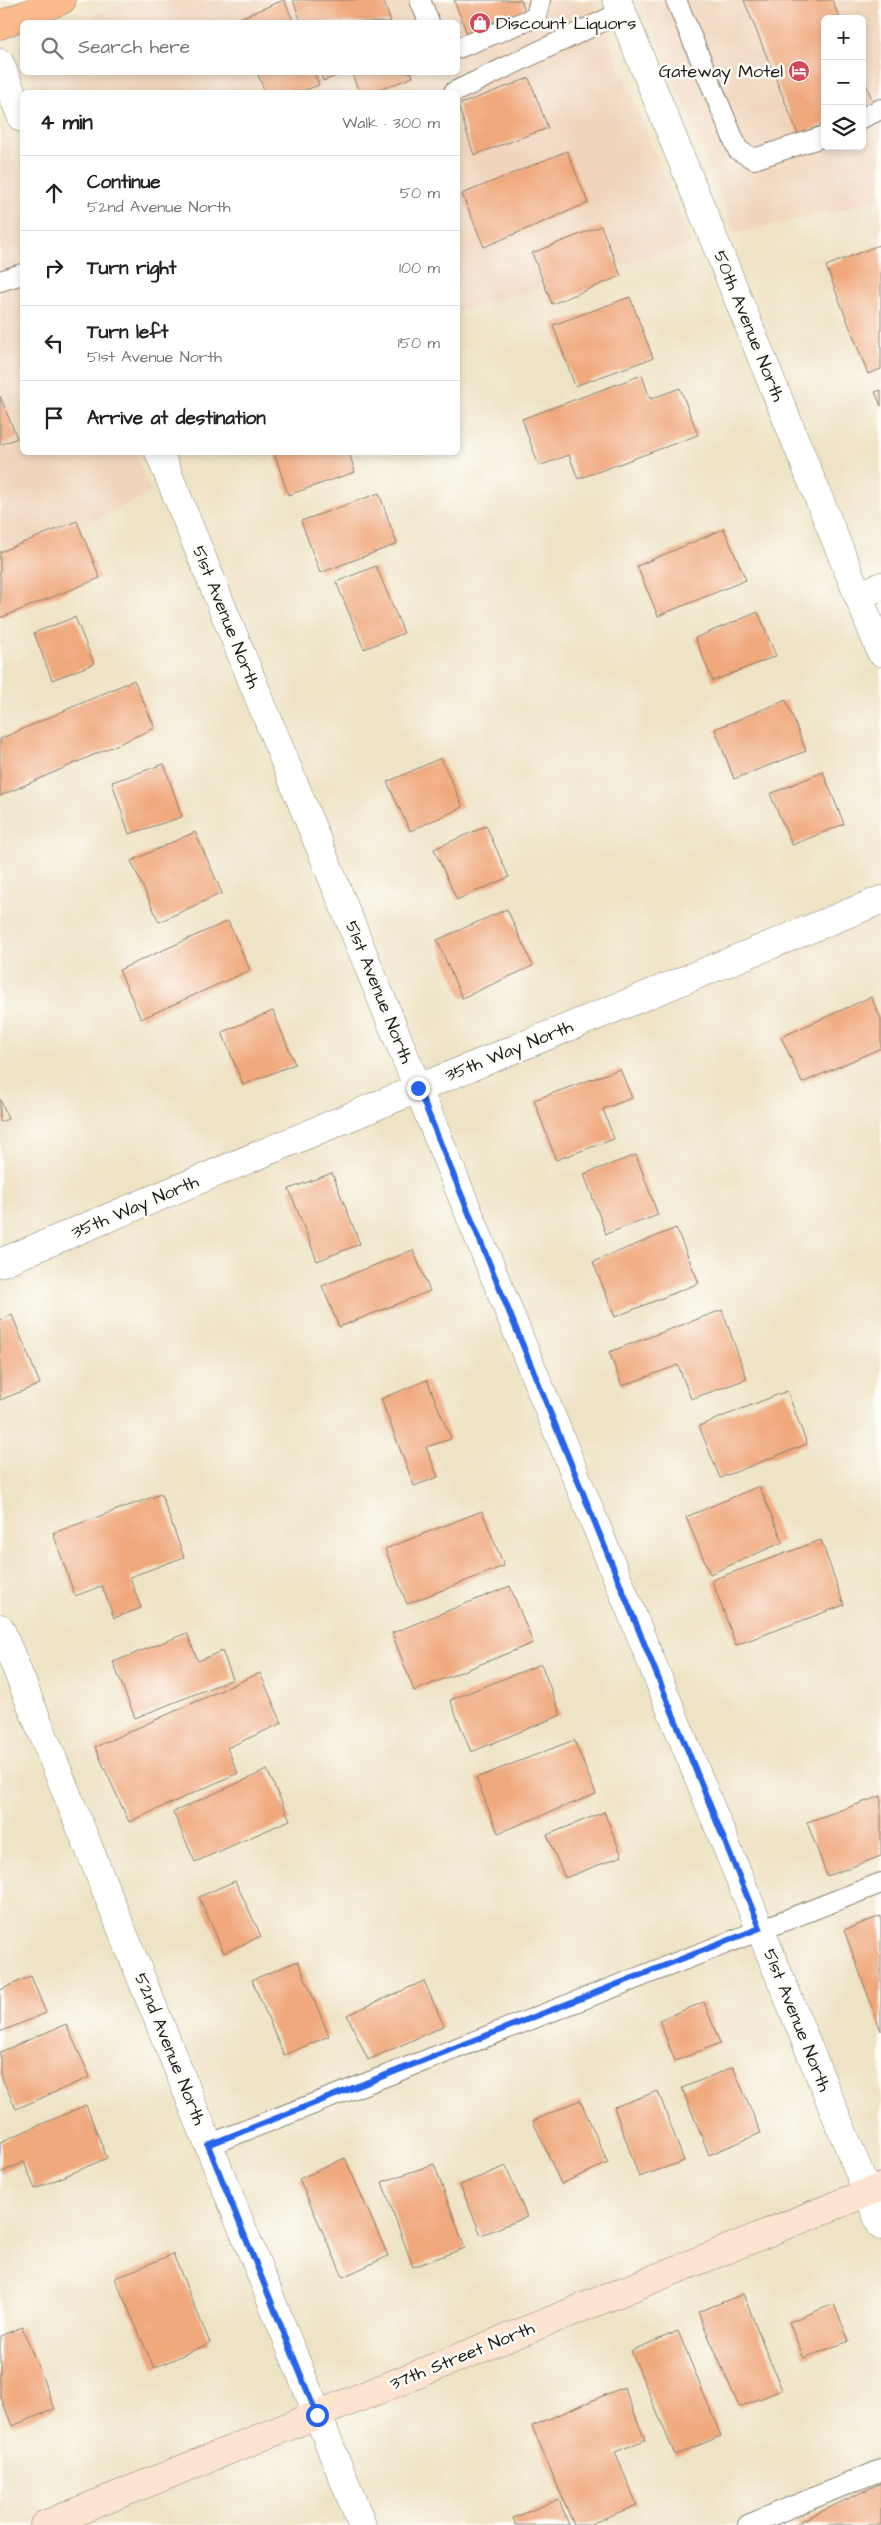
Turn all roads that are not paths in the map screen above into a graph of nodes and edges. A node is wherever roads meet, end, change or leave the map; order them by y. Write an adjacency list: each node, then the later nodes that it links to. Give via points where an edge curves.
1 (62, 0): 7 (highway)
2 (420, 0): 6 (lane)
3 (540, 0): 8 (lane, via 536,17)
4 (676, 0): 14 (lane, via 738,150 754,160)
5 (620, 6): 10 (lane); 18 (street, 50th Avenue North)
6 (427, 20)
7 (0, 25)
8 (460, 47)
9 (0, 63): 12 (street)
10 (458, 90)
11 (881, 109): 13 (lane)
12 (20, 113)
13 (866, 116)
14 (821, 137)
15 (20, 275): 16 (lane)
16 (0, 282)
17 (160, 455): 21 (street, 51st Avenue North)
18 (870, 591): 19 (street, 50th Avenue North)
19 (881, 652)
20 (881, 900): 21 (street, 35th Way North)
21 (418, 1088): 22 (street, 35th Way North); 25 (street, 51st Avenue North)
22 (0, 1263)
23 (0, 1628): 26 (street, 52nd Avenue North)
24 (881, 1883): 25 (lane)
25 (760, 1928): 26 (lane); 27 (street, 51st Avenue North)
26 (208, 2145): 29 (street, 52nd Avenue North)
27 (874, 2189): 28 (street, 51st Avenue North); 29 (street, 37th Street North)
28 (881, 2226)
29 (317, 2415): 31 (street, 37th Street North); 32 (street, 52nd Avenue North)
30 (881, 2470): 33 (lane)
31 (44, 2525)
32 (362, 2525)
33 (748, 2525)

